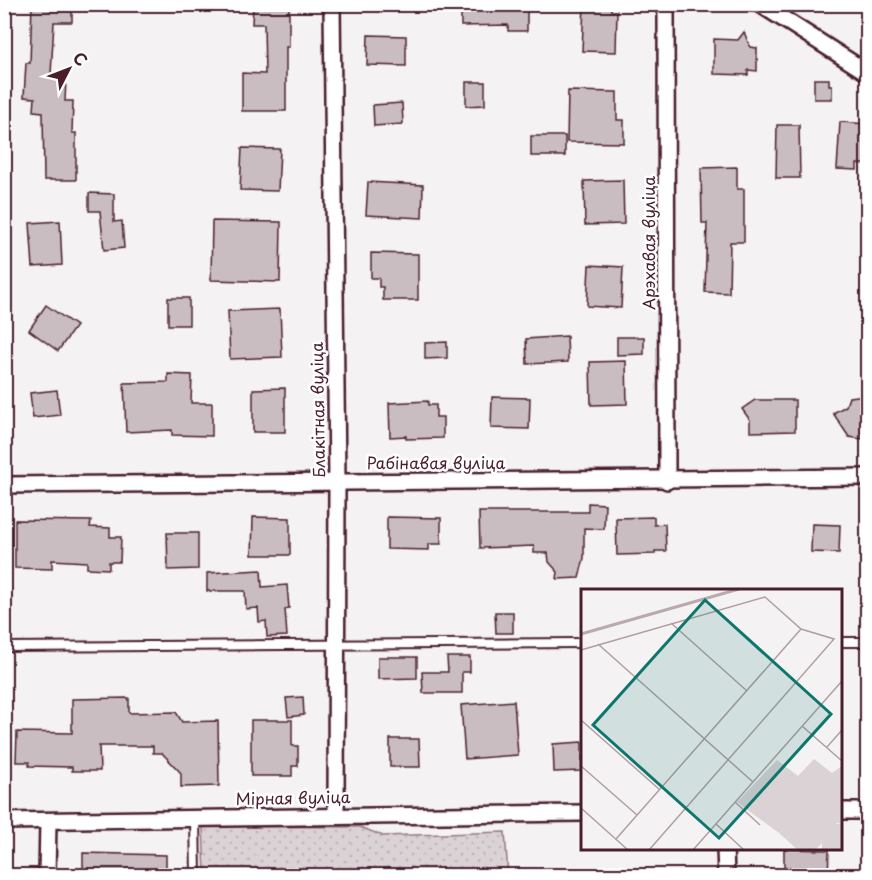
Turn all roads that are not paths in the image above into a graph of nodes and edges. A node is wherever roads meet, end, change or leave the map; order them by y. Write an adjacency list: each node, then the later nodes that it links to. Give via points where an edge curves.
1 (332, 4): 6 (street, Блакітная вуліца)
2 (666, 4): 7 (street, Арэхавая вуліца)
3 (760, 4): 4 (street)
4 (867, 73)
5 (867, 477): 7 (street, Рабінавая вуліца)
6 (337, 481): 7 (street, Рабінавая вуліца); 8 (street, Рабінавая вуліца); 12 (street, Блакітная вуліца)
7 (667, 481)
8 (4, 485)
9 (842, 642): 10 (lane)
10 (867, 642)
11 (581, 643): 12 (lane)
12 (336, 644): 13 (lane); 17 (street, Блакітная вуліца)
13 (4, 647)
14 (867, 811): 15 (street)
15 (842, 812)
16 (581, 813): 17 (street, Мірная вуліца)
17 (336, 815): 18 (street, Мірная вуліца)
18 (195, 818): 20 (street, Мірная вуліца); 23 (lane)
19 (4, 820): 20 (street, Мірная вуліца)
20 (48, 821): 22 (street)
21 (725, 850): 24 (street)
22 (47, 876)
23 (196, 876)
24 (726, 876)

